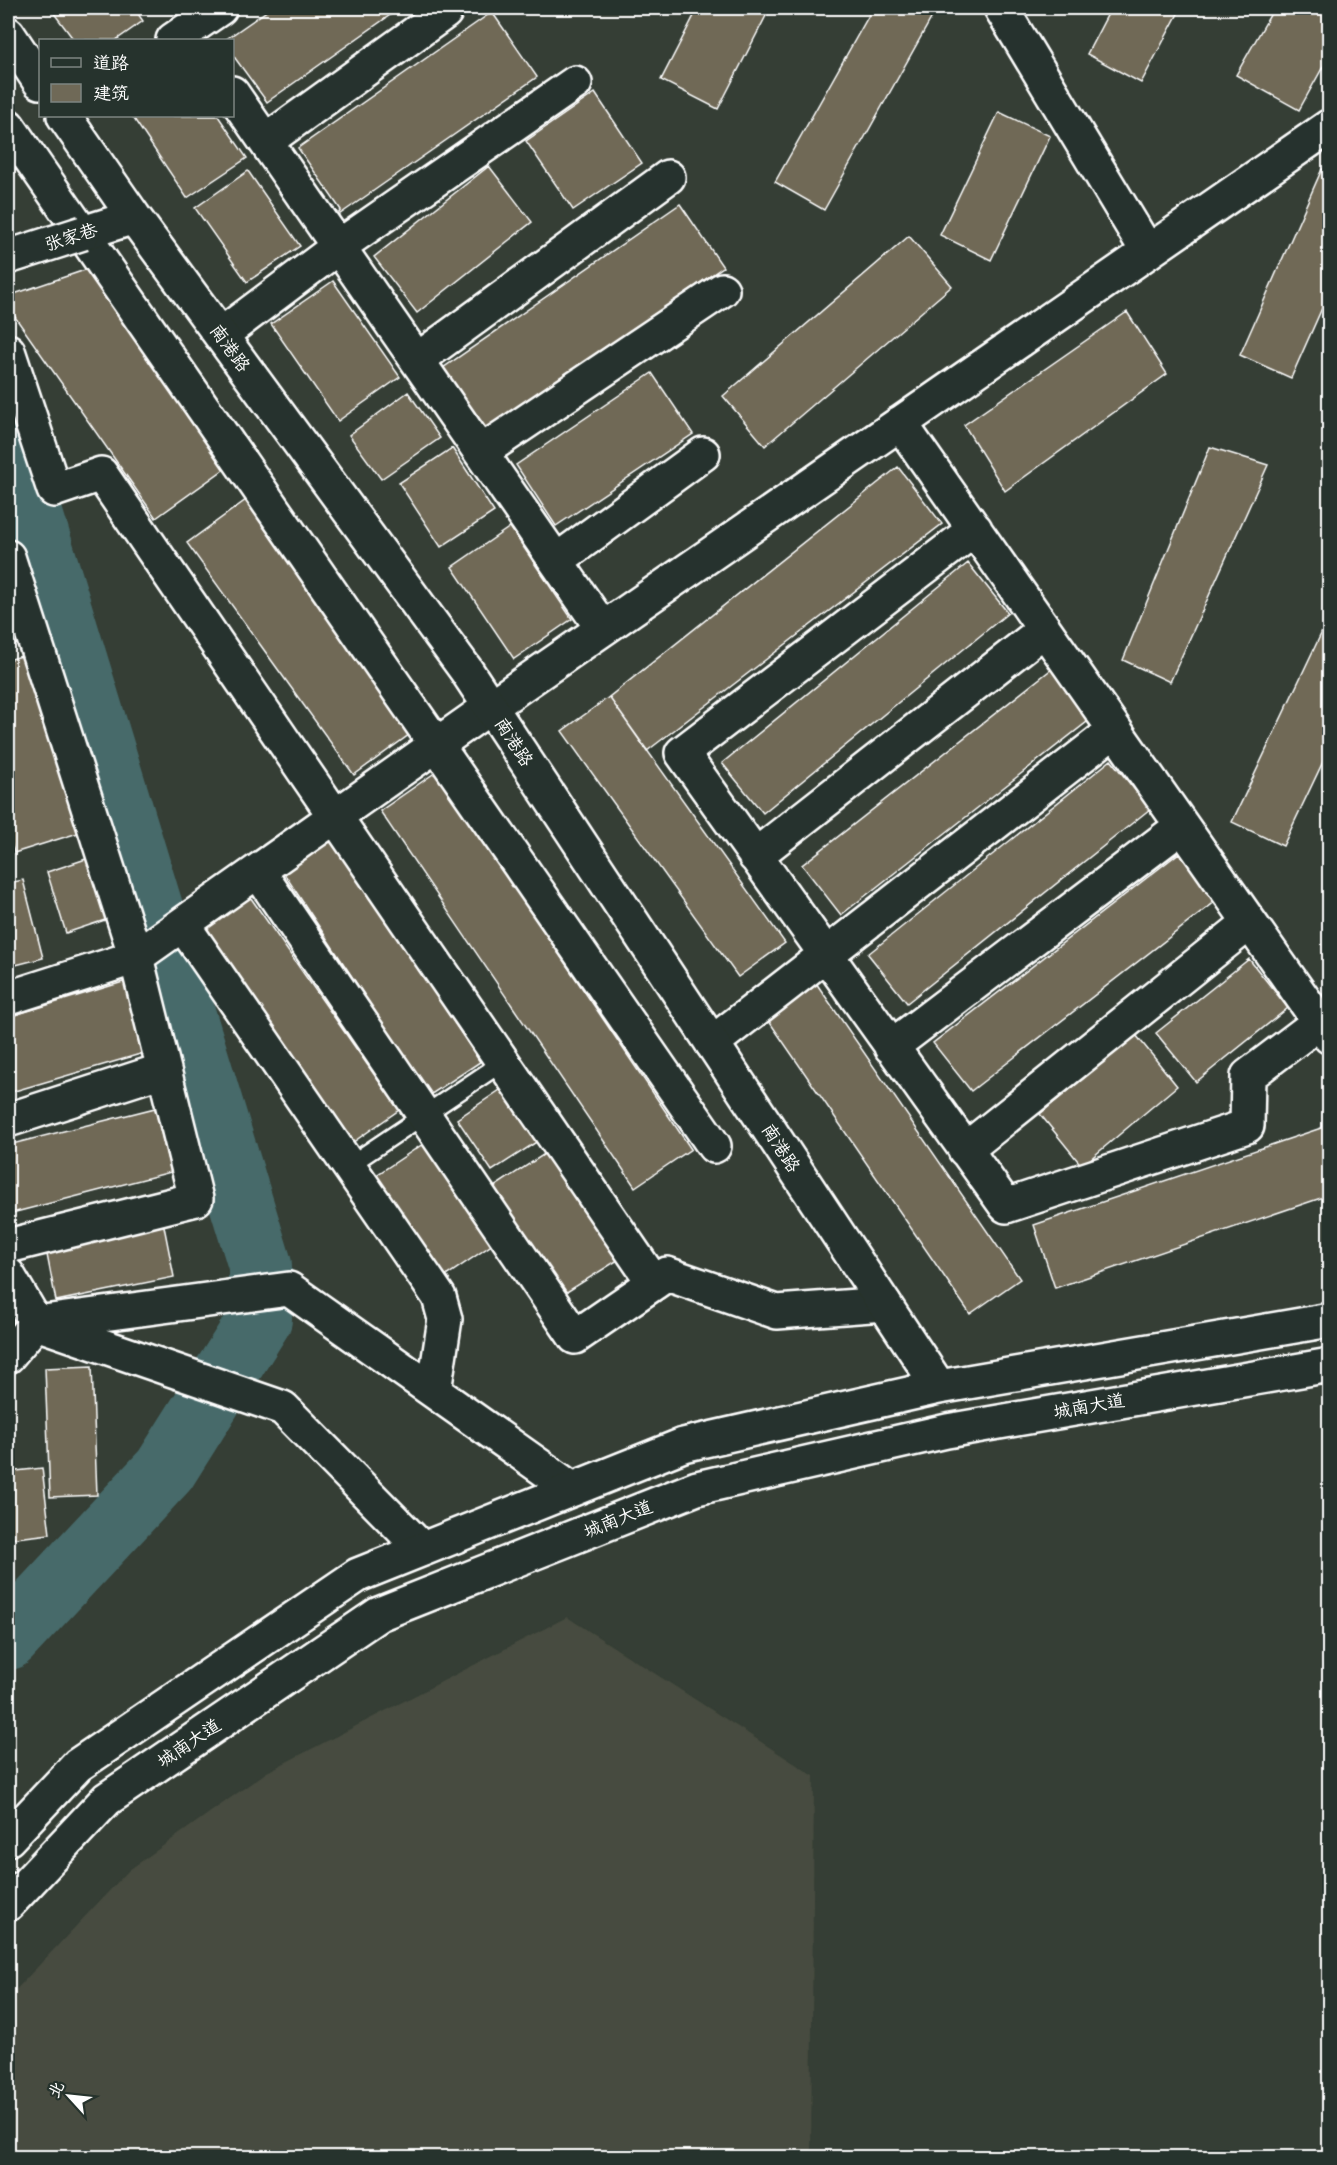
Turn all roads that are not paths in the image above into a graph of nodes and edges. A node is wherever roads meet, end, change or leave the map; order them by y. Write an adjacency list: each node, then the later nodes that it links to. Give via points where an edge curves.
1 (220, 8): 4 (street)
2 (1001, 8): 16 (street)
3 (445, 12): 12 (street)
4 (174, 39)
5 (22, 48): 6 (street)
6 (39, 80)
7 (575, 83): 15 (street)
8 (234, 96): 12 (street)
9 (65, 117): 14 (street, 南港路)
10 (8, 126): 32 (street)
11 (1329, 126): 16 (street)
12 (266, 141): 15 (street)
13 (668, 177): 21 (street)
14 (134, 217): 17 (street, 张家巷, bridge); 19 (street, 南港路)
15 (338, 247): 19 (street); 21 (street)
16 (1148, 252): 22 (street)
17 (8, 257)
18 (722, 290): 23 (street)
19 (221, 335): 30 (street, 南港路)
20 (8, 351): 33 (street, via 54,490 101,474)
21 (417, 360): 23 (street)
22 (900, 423): 25 (street); 28 (street)
23 (481, 452): 27 (street)
24 (703, 454): 27 (street)
25 (975, 530): 29 (street); 35 (street, via 682,753)
26 (8, 557): 40 (street)
27 (556, 561): 28 (street)
28 (603, 629): 30 (street)
29 (1044, 630): 31 (street); 35 (street)
30 (490, 707): 32 (street); 43 (street, 南港路)
31 (1115, 730): 34 (street); 39 (street)
32 (436, 745): 33 (street); 49 (street)
33 (335, 816): 36 (street); 45 (street)
34 (1182, 826): 37 (street); 44 (street)
35 (755, 856): 39 (street)
36 (258, 871): 38 (street); 47 (street)
37 (1249, 923): 42 (street); 50 (street)
38 (183, 925): 40 (street); 51 (street)
39 (826, 955): 43 (street); 44 (street)
40 (136, 957): 41 (street); 46 (street)
41 (8, 998)
42 (1324, 1030): 50 (street, via 1248,1076 1247,1126 1006,1206)
43 (712, 1043): 55 (street, 南港路)
44 (891, 1047): 50 (street)
45 (503, 1062): 47 (lane); 54 (street)
46 (163, 1070): 48 (street); 52 (street, via 196,1198)
47 (424, 1114): 51 (lane); 54 (street, via 575,1337)
48 (8, 1120)
49 (714, 1146)
50 (965, 1150)
51 (348, 1166): 61 (street, via 439,1297 445,1319)
52 (8, 1246)
53 (8, 1275): 57 (street)
54 (654, 1283): 55 (street, via 667,1274 777,1312)
55 (884, 1304): 60 (street, 南港路)
56 (1329, 1320): 60 (street)
57 (36, 1323): 58 (street); 61 (street, via 289,1289); 63 (street, via 283,1408)
58 (8, 1356)
59 (1329, 1365): 65 (street, 城南大道, via 947,1431 697,1488 379,1614 107,1799)
60 (939, 1387): 62 (street, via 683,1445)
61 (434, 1391): 62 (street)
62 (572, 1489): 63 (street)
63 (422, 1549): 64 (street, via 358,1575 78,1765)
64 (8, 1839)
65 (8, 1904)

